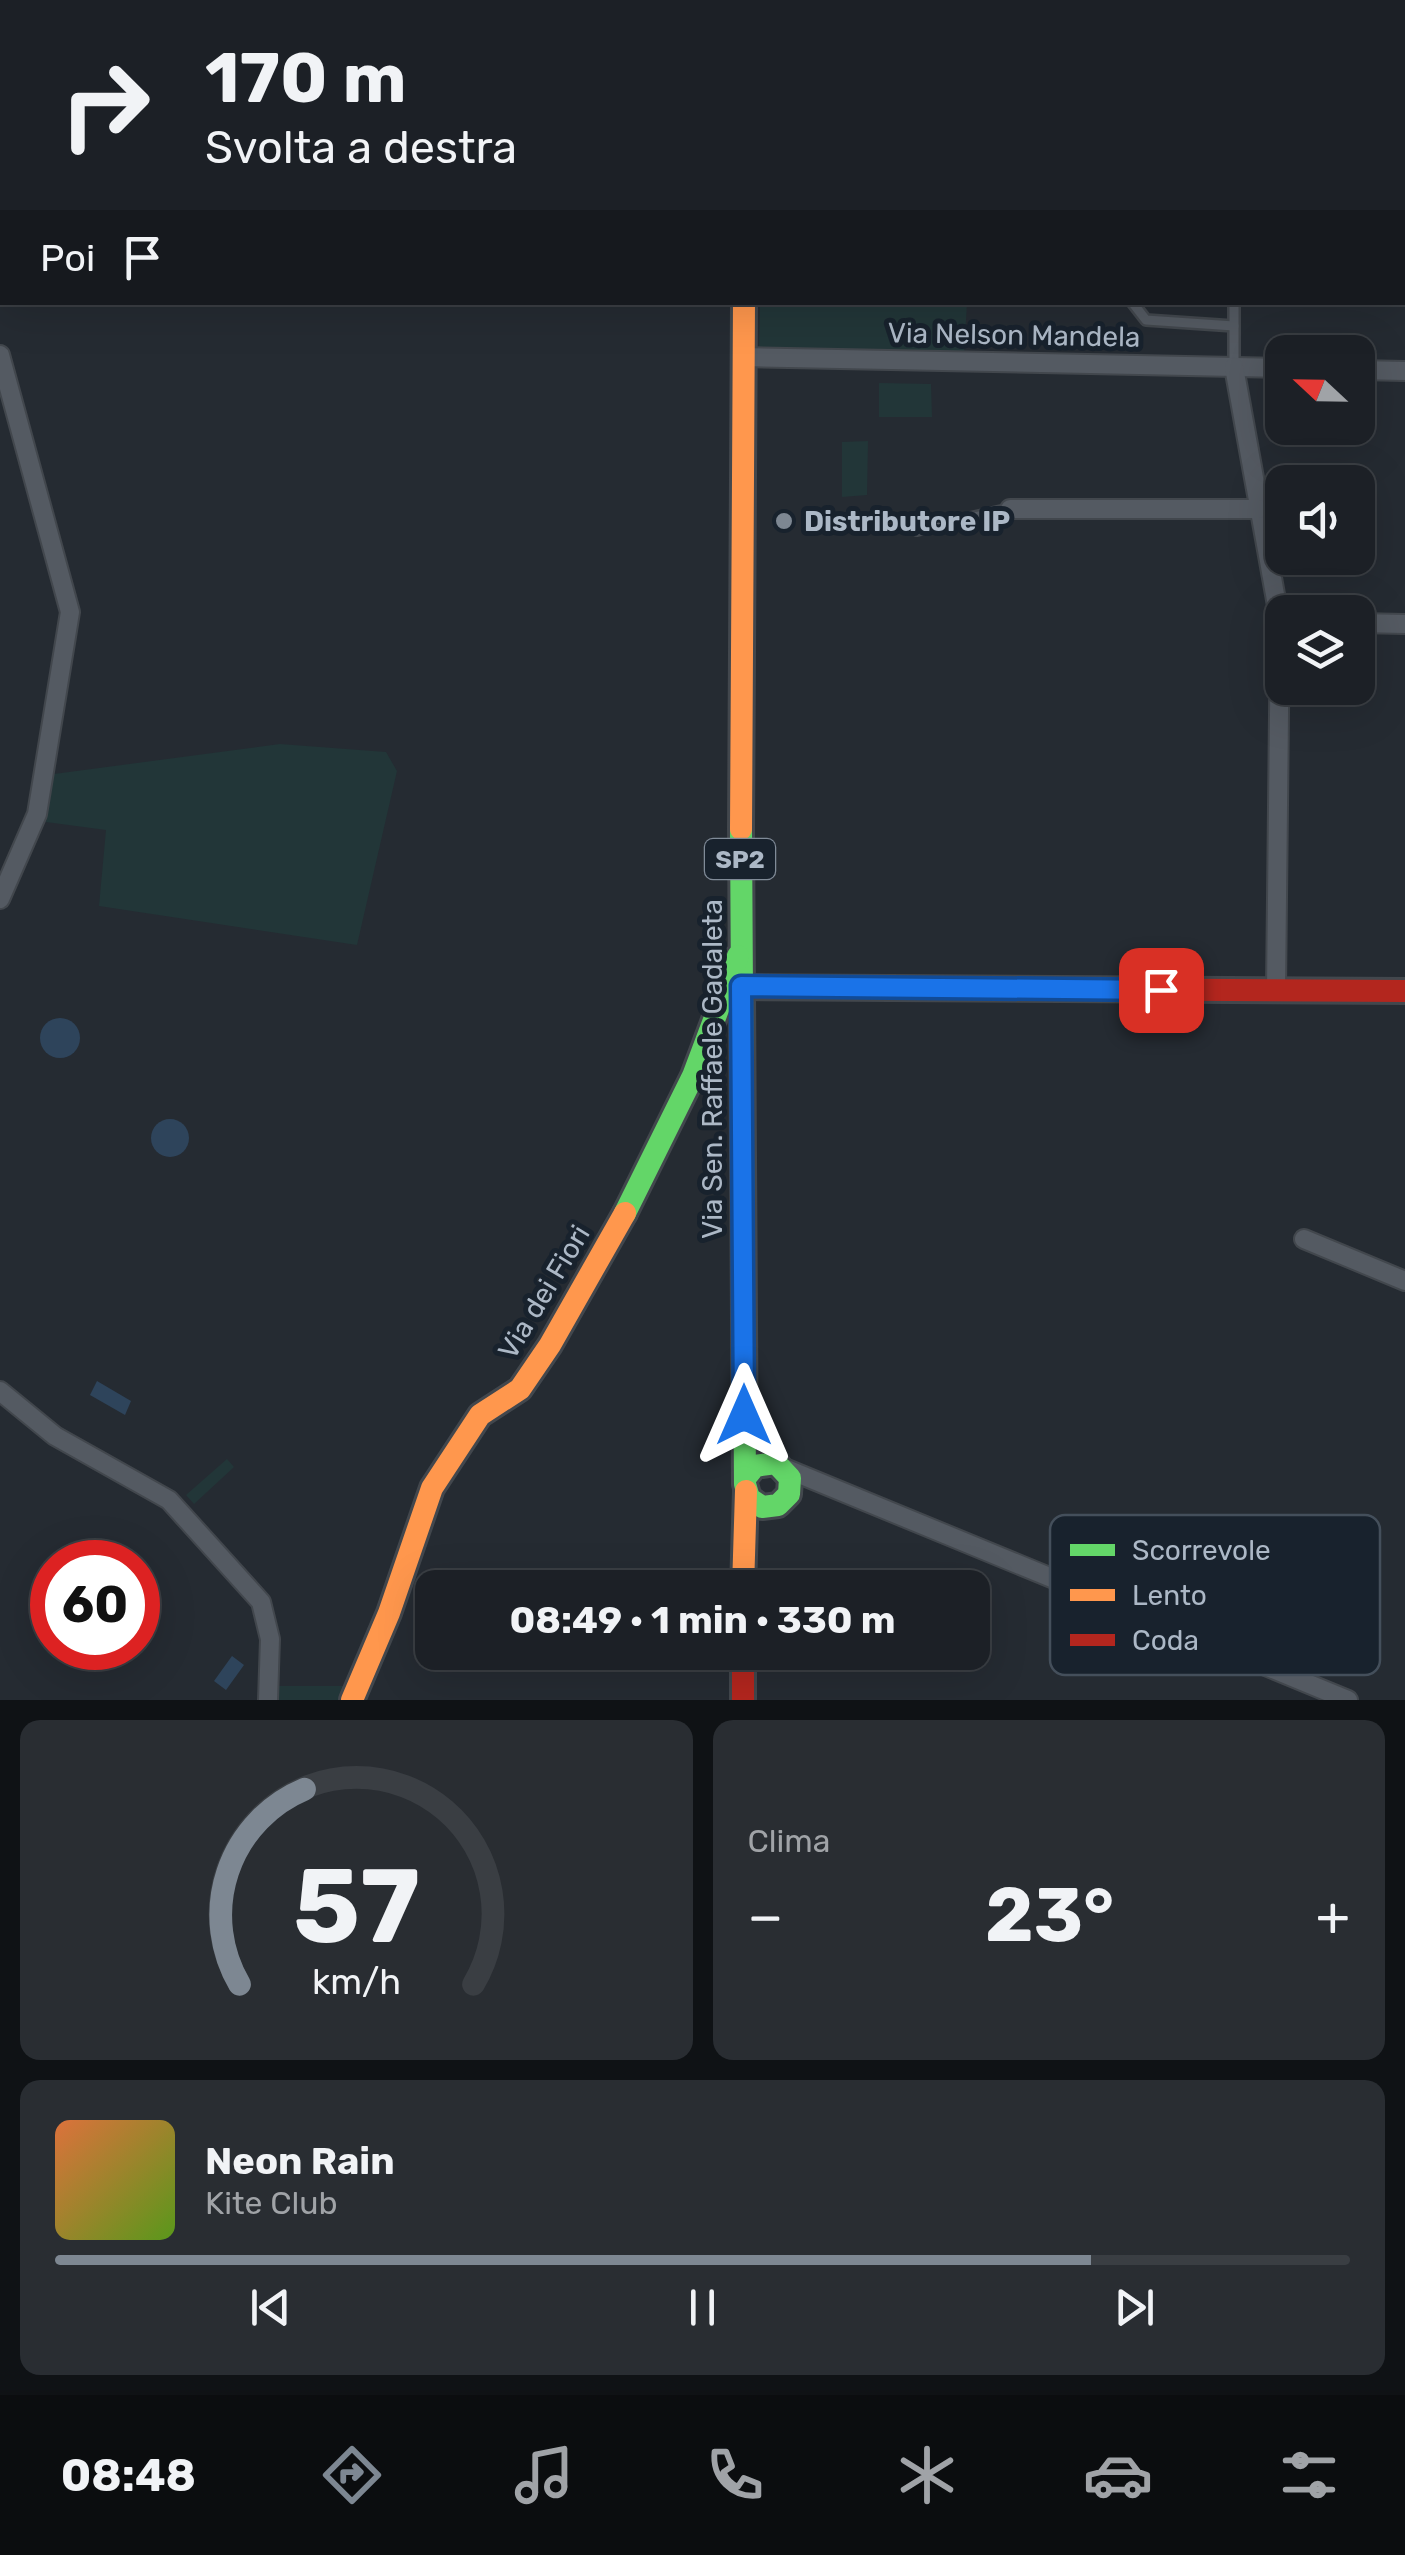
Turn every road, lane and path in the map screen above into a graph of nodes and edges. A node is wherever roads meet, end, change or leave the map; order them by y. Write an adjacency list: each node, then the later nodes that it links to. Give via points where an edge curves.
1 (744, 305): 6 (main road, Via Sen. Raffaele Gadaleta / SP2)
2 (1134, 305): 4 (lane, via 1146,320)
3 (1234, 305): 4 (lane)
4 (1234, 326): 7 (lane)
5 (0, 355): 18 (street, via 70,612 37,814)
6 (744, 357): 7 (street, Via Nelson Mandela); 19 (main road, Via Sen. Raffaele Gadaleta / SP2)
7 (1234, 368): 8 (street, Via Nelson Mandela); 11 (street)
8 (1265, 368)
9 (1375, 370): 10 (street)
10 (1405, 371)
11 (1259, 509): 12 (street); 14 (street)
12 (1010, 510): 13 (lane)
13 (918, 530)
14 (1276, 595)
15 (1375, 624): 16 (street)
16 (1405, 624)
17 (1280, 705): 21 (street)
18 (0, 900)
19 (740, 952): 20 (main road, Via Sen. Raffaele Gadaleta / SP2); 37 (main road, Via dei Fiori, via 693,1076 608,1248 520,1389 480,1416 432,1488)
20 (741, 986): 21 (main road); 26 (main road, Via Sen. Raffaele Gadaleta / SP2)
21 (1276, 990): 22 (main road)
22 (1405, 991)
23 (1304, 1239): 24 (street)
24 (1405, 1281)
25 (0, 1392): 36 (street, via 55,1436 169,1500 261,1602 270,1639)
26 (744, 1415): 27 (main road, Via Sen. Raffaele Gadaleta / SP2); 28 (main road, Via Sen. Raffaele Gadaleta / SP2)
27 (775, 1464): 28 (main road, via 755,1466); 29 (street); 30 (main road, Via Sen. Raffaele Gadaleta, via 790,1486)
28 (746, 1484): 30 (main road, via 755,1504); 31 (main road, Via Sen. Raffaele Gadaleta / SP2)
29 (834, 1487): 30 (street); 33 (street)
30 (777, 1504): 31 (main road, Via Sen. Raffaele Gadaleta / SP2)
31 (744, 1550): 32 (main road, Via Sen. Raffaele Gadaleta / SP2)
32 (743, 1570)
33 (1050, 1577)
34 (743, 1670): 38 (main road)
35 (1288, 1675): 39 (street)
36 (268, 1700)
37 (352, 1700)
38 (743, 1700)
39 (1348, 1700)

